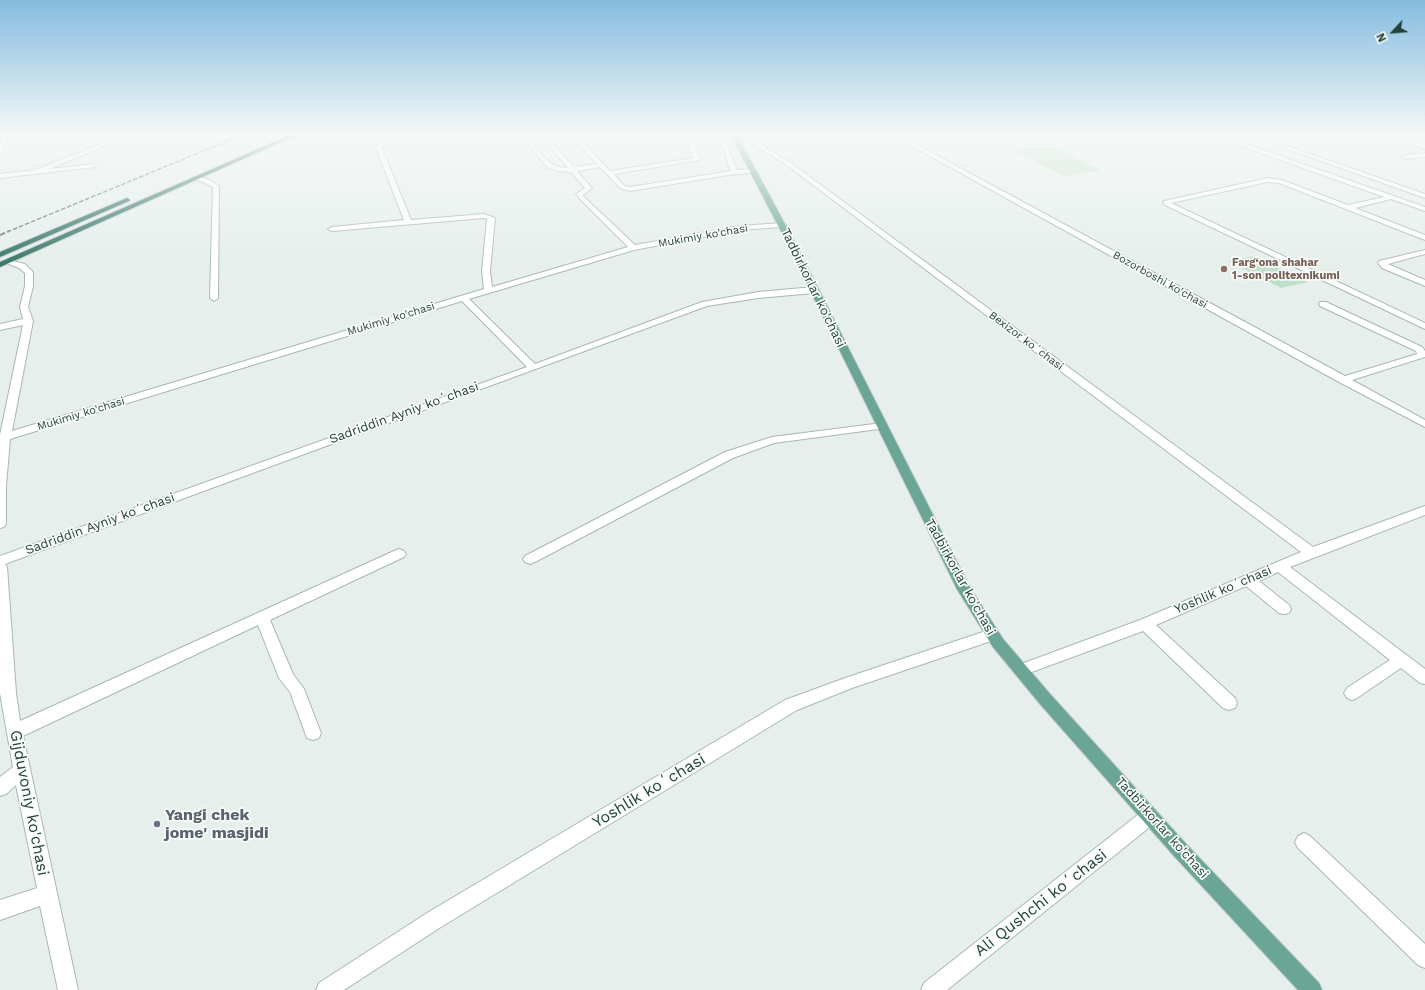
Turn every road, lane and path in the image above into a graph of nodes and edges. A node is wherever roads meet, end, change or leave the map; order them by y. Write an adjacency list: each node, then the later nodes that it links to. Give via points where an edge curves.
1 (190, 181): 27 (highway)
2 (208, 181): 31 (street, via 216,186)
3 (391, 181): 21 (street)
4 (583, 181): 25 (street, via 589,188 578,194)
5 (617, 181): 6 (street, via 622,187 630,189)
6 (678, 181)
7 (759, 181): 22 (main road, Tadbirkorlar ko'chasi)
8 (812, 181): 45 (street, Bexizor koʻchasi)
9 (979, 181): 38 (street, Bozorboshi ko'chasi)
10 (1268, 181): 35 (street, via 1166,202)
11 (1281, 181): 19 (street)
12 (1346, 181): 16 (street)
13 (1383, 181): 14 (street)
14 (1425, 196)
15 (133, 197): 27 (highway)
16 (1390, 197): 18 (street); 19 (street)
17 (1425, 203): 18 (street)
18 (1414, 205): 20 (street)
19 (1349, 207): 24 (street, via 1350,210)
20 (1425, 209)
21 (408, 222): 23 (street); 30 (street, via 484,216 491,218 486,271)
22 (782, 225): 25 (street, Mukimiy ko'chasi, via 733,229); 29 (main road, Tadbirkorlar ko'chasi)
23 (332, 228)
24 (1425, 238)
25 (634, 248): 30 (street, Mukimiy ko'chasi)
26 (1425, 252): 28 (street, via 1382,263)
27 (3, 261): 34 (street, via 22,266 28,272 29,286 24,307)
28 (1425, 283)
29 (814, 290): 37 (street, Sadriddin Ayniy koʻchasi, via 705,304); 40 (main road, Tadbirkorlar ko'chasi)
30 (488, 291): 32 (street, Mukimiy ko'chasi)
31 (214, 298)
32 (464, 298): 37 (street); 41 (street, Mukimiy ko'chasi)
33 (1323, 304): 38 (street, via 1420,349 1423,355)
34 (28, 321): 36 (street); 41 (street)
35 (1425, 326)
36 (0, 327)
37 (533, 368): 48 (street, Sadriddin Ayniy koʻchasi)
38 (1343, 380): 39 (street, Bozorboshi ko'chasi)
39 (1425, 424)
40 (882, 426): 47 (street, via 772,440 729,454); 55 (main road, Tadbirkorlar ko'chasi, via 964,589)
41 (5, 437): 42 (street)
42 (0, 486): 44 (street)
43 (1425, 510): 45 (street, Yoshlik koʻchasi)
44 (0, 524)
45 (1311, 553): 49 (street, Yoshlik koʻchasi)
46 (398, 554): 53 (street)
47 (530, 559)
48 (0, 561)
49 (1279, 566): 51 (street, Yoshlik koʻchasi); 56 (street)
50 (0, 567): 60 (street, Gijduvoniy ko'chasi)
51 (1248, 580): 52 (street); 54 (street, Yoshlik koʻchasi)
52 (1284, 609)
53 (262, 617): 62 (street); 63 (street, via 287,678 296,689)
54 (1145, 624): 57 (street, Yoshlik koʻchasi); 61 (street)
55 (992, 635): 57 (main road, Tadbirkorlar ko'chasi); 72 (street, Yoshlik koʻchasi, via 848,683 791,705 434,920)
56 (1402, 660): 58 (street); 59 (street)
57 (1021, 670): 66 (main road, Tadbirkorlar ko'chasi)
58 (1425, 678)
59 (1352, 693)
60 (4, 694): 62 (street, Gijduvoniy ko'chasi)
61 (1229, 703)
62 (14, 732): 64 (street, Gijduvoniy ko'chasi)
63 (313, 733)
64 (22, 770): 65 (street); 68 (street, Gijduvoniy ko'chasi)
65 (0, 788)
66 (1150, 816): 73 (street, Ali Qushchi koʻchasi); 74 (main road, Tadbirkorlar ko'chasi)
67 (1304, 842): 70 (street)
68 (47, 894): 69 (street); 71 (street, Gijduvoniy ko'chasi)
69 (0, 910)
70 (1425, 958)
71 (68, 990)
72 (326, 990)
73 (931, 990)
74 (1312, 990)

